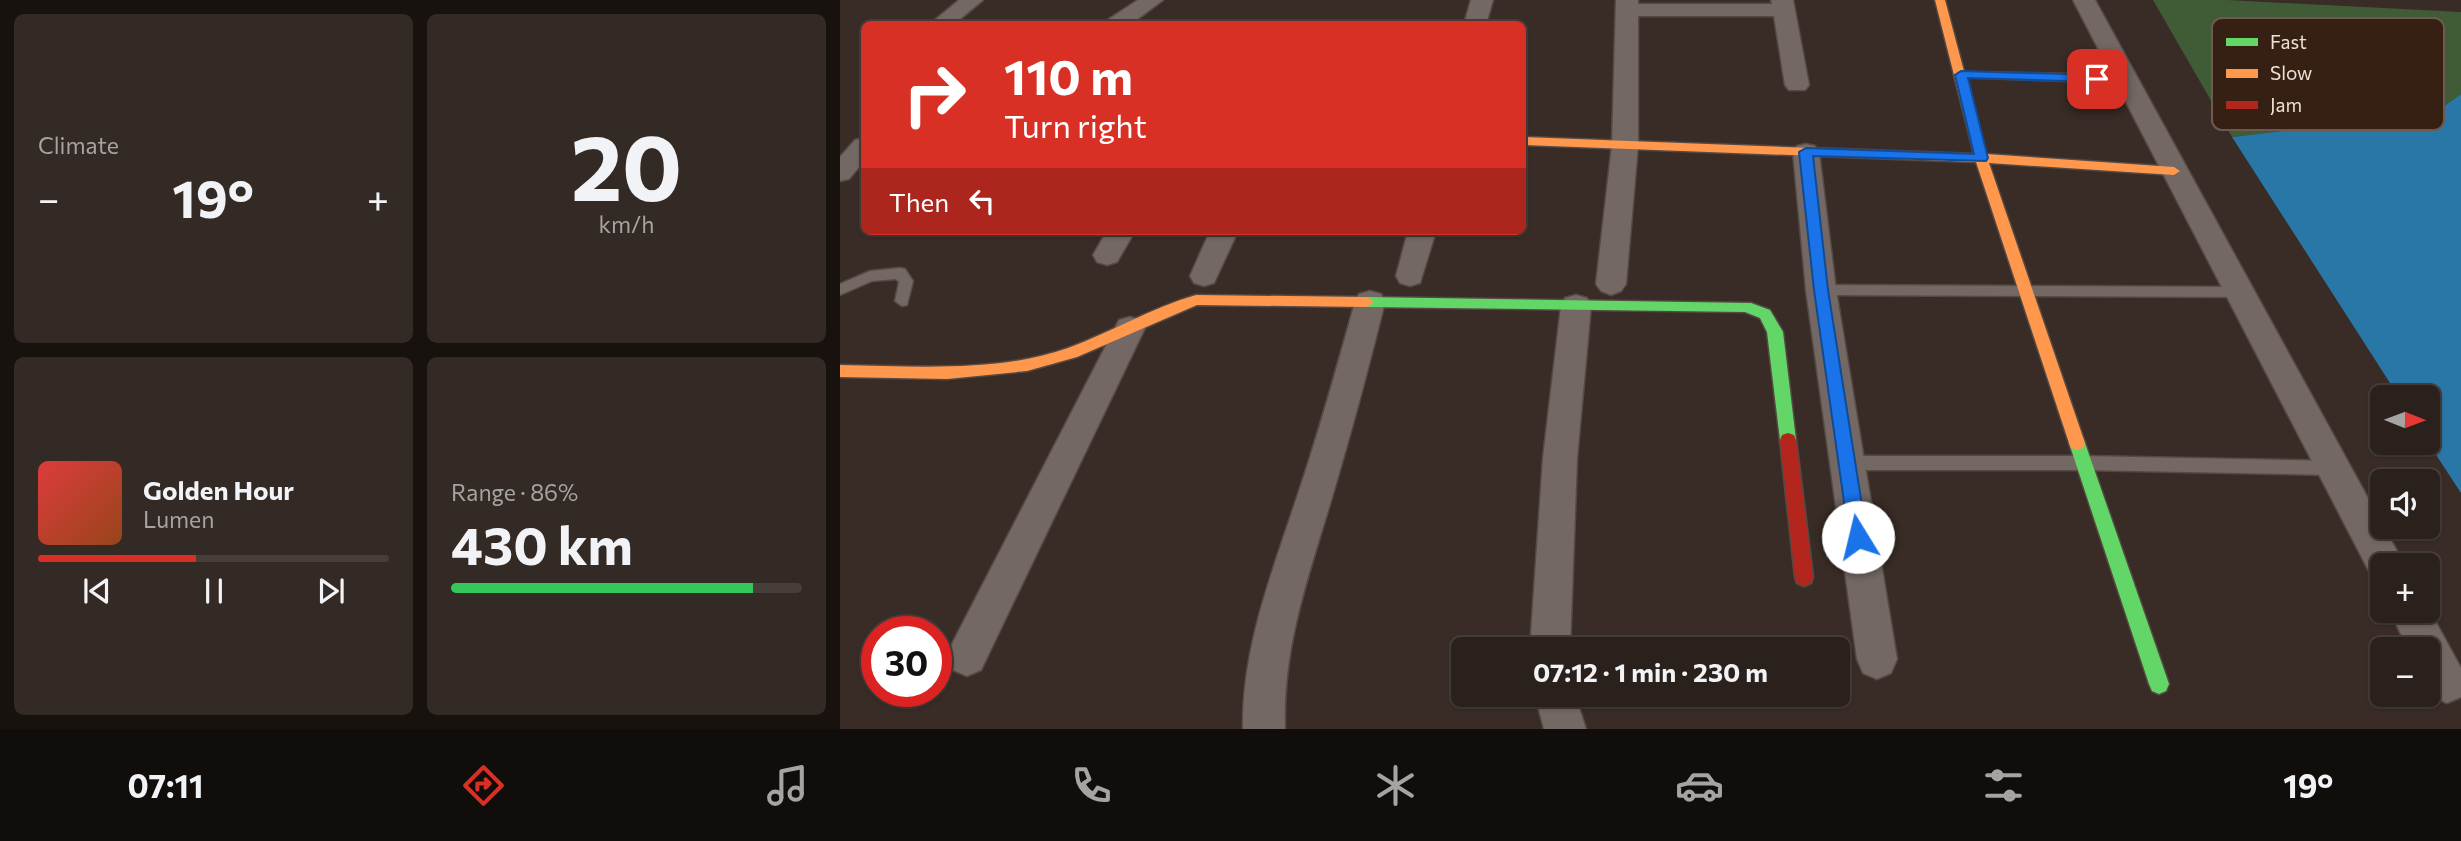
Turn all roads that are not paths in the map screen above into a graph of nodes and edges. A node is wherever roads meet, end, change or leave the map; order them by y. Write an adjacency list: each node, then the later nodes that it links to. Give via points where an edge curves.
1 (971, 0): 8 (street)
2 (1152, 0): 9 (street)
3 (1482, 0): 10 (street)
4 (1940, 0): 11 (street)
5 (2084, 0): 12 (street)
6 (1626, 5): 7 (street); 17 (street)
7 (1782, 5): 13 (street)
8 (945, 21)
9 (1121, 21)
10 (1476, 21)
11 (1961, 75): 12 (lane); 20 (street)
12 (2125, 79): 21 (street)
13 (1797, 85)
14 (840, 138): 15 (street)
15 (861, 138)
16 (1526, 141): 17 (street)
17 (1625, 145): 19 (street); 29 (street)
18 (861, 149): 22 (street)
19 (1806, 152): 20 (street); 31 (street)
20 (1981, 158): 21 (street); 32 (street)
21 (2174, 171): 33 (street)
22 (840, 173)
23 (1119, 235): 26 (street)
24 (1222, 235): 27 (street)
25 (1421, 235): 28 (street)
26 (1107, 255)
27 (1205, 276)
28 (1410, 276)
29 (1611, 284)
30 (840, 290): 34 (lane, via 870,276 900,273 906,281)
31 (1821, 290): 32 (lane); 39 (street)
32 (2025, 291): 33 (lane); 40 (street)
33 (2239, 292): 41 (street)
34 (902, 301)
35 (1370, 302): 36 (street); 37 (street, via 1196,300 1168,308); 51 (street, via 1344,406 1273,630 1262,712)
36 (1576, 306): 43 (street, via 1746,307 1765,314 1776,332); 45 (street, via 1560,458)
37 (1130, 328): 38 (street, via 1053,359 977,372); 46 (street)
38 (840, 371)
39 (1847, 463): 40 (lane); 47 (street)
40 (2083, 463): 41 (lane); 49 (street)
41 (2333, 468): 42 (street)
42 (2379, 553)
43 (1804, 577)
44 (2415, 623): 48 (street)
45 (1551, 637)
46 (967, 656)
47 (1877, 659)
48 (2447, 682)
49 (2159, 684)
50 (1559, 707): 52 (street)
51 (1264, 729)
52 (1565, 729)

